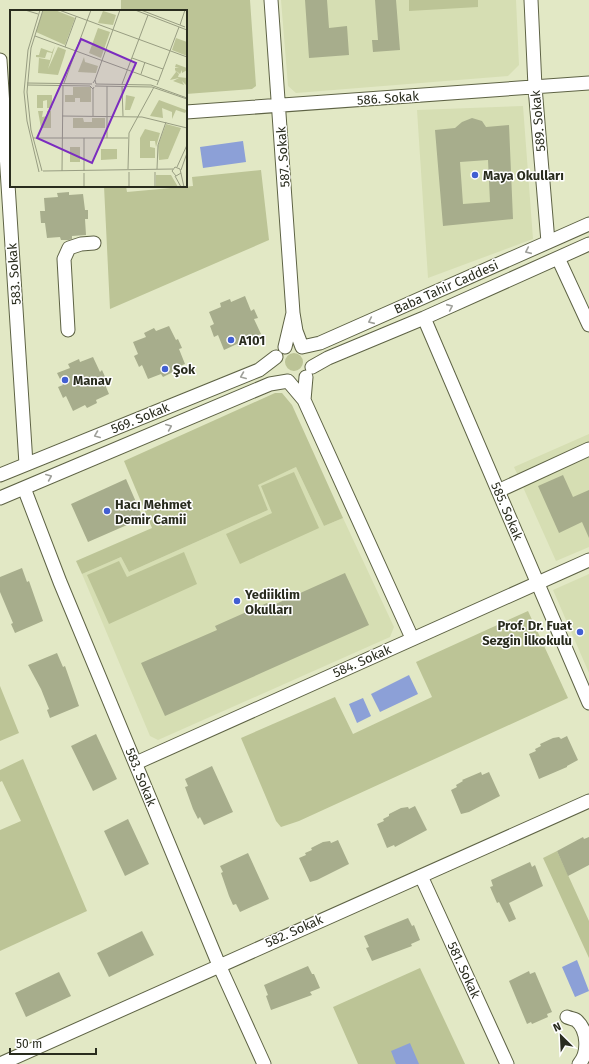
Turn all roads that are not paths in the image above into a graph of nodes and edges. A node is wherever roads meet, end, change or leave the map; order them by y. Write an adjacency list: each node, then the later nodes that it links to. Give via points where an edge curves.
1 (271, 0): 6 (street, 587. Sokak)
2 (531, 0): 5 (street, 589. Sokak)
3 (0, 60): 8 (street, 583. Sokak)
4 (589, 83): 5 (street, 586. Sokak)
5 (535, 87): 6 (street, 586. Sokak); 10 (street, 589. Sokak)
6 (279, 106): 7 (street, 586. Sokak); 14 (street, 587. Sokak)
7 (187, 112)
8 (5, 124): 24 (street, 583. Sokak)
9 (589, 224): 10 (street, Baba Tahir Caddesi)
10 (548, 242): 18 (street, Baba Tahir Caddesi, one-way to 18, via 320,343)
11 (94, 243): 17 (street, via 69,248 64,259)
12 (589, 244): 13 (street, Baba Tahir Caddesi)
13 (558, 258): 15 (street, Baba Tahir Caddesi, one-way to 13); 16 (street)
14 (293, 313): 18 (street); 19 (street)
15 (424, 318): 20 (street, Baba Tahir Caddesi, via 328,358); 27 (street, 585. Sokak)
16 (589, 325)
17 (68, 330)
18 (302, 347): 19 (street, via 290,346); 20 (street, via 310,356)
19 (280, 352): 21 (street, via 275,362 278,374); 24 (street, 569. Sokak, one-way to 24, via 259,370)
20 (309, 372): 21 (street, via 295,382); 22 (street)
21 (288, 381): 22 (street); 26 (street, one-way to 21, via 270,384)
22 (304, 400): 31 (street)
23 (589, 449): 27 (street)
24 (26, 464): 25 (street, 569. Sokak)
25 (0, 475)
26 (24, 488): 28 (street); 33 (street, 583. Sokak, via 60,582)
27 (498, 491): 30 (street, 585. Sokak)
28 (0, 498)
29 (589, 560): 30 (street, 584. Sokak)
30 (538, 584): 31 (street, 584. Sokak); 32 (street, 585. Sokak)
31 (412, 638): 33 (street, 584. Sokak)
32 (589, 704)
33 (136, 763): 36 (street, 583. Sokak)
34 (589, 801): 35 (street, 582. Sokak)
35 (420, 876): 36 (street, 582. Sokak); 40 (street, 581. Sokak)
36 (219, 965): 38 (street, 582. Sokak); 39 (street, 583. Sokak)
37 (567, 1017): 41 (street, via 576,1020 586,1042 586,1056)
38 (0, 1064)
39 (264, 1064)
40 (507, 1064)
41 (579, 1064)

